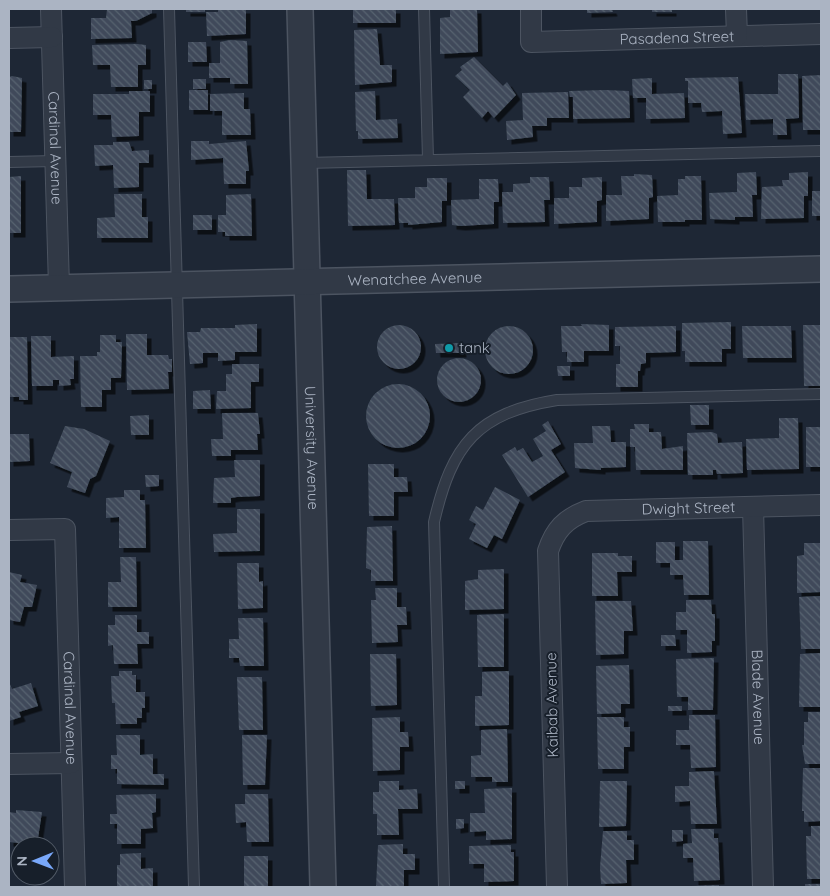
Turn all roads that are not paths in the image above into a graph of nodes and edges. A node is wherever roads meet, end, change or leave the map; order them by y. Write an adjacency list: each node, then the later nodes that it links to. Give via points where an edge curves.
1 (51, 9): 9 (street, Cardinal Avenue)
2 (169, 9): 18 (lane)
3 (300, 9): 15 (street, University Avenue)
4 (424, 9): 12 (lane)
5 (531, 9): 8 (street, Pasadena Street, via 531,42)
6 (736, 9): 8 (street)
7 (821, 34): 8 (street, Pasadena Street)
8 (736, 36)
9 (52, 37): 10 (street); 13 (street, Cardinal Avenue)
10 (9, 38)
11 (821, 151): 12 (lane)
12 (428, 160): 15 (lane)
13 (55, 161): 14 (lane); 19 (street, Cardinal Avenue)
14 (9, 162)
15 (304, 163): 17 (street, University Avenue)
16 (821, 270): 17 (street, Wenatchee Avenue)
17 (307, 282): 18 (street, Wenatchee Avenue); 30 (street, University Avenue)
18 (176, 285): 19 (street, Wenatchee Avenue); 29 (lane)
19 (59, 287): 20 (street, Wenatchee Avenue)
20 (9, 289)
21 (821, 394): 31 (lane, via 557,400 527,405 500,415 463,448 449,469 434,522)
22 (821, 505): 23 (street, Dwight Street)
23 (753, 507): 24 (street, Dwight Street, via 586,511); 33 (street, Blade Avenue)
24 (561, 525): 32 (street, Kaibab Avenue, via 548,551)
25 (9, 530): 26 (street, Cardinal Avenue, via 65,529)
26 (71, 762): 27 (street); 28 (street, Cardinal Avenue)
27 (9, 764)
28 (74, 887)
29 (194, 887)
30 (324, 887)
31 (444, 887)
32 (557, 887)
33 (763, 887)

